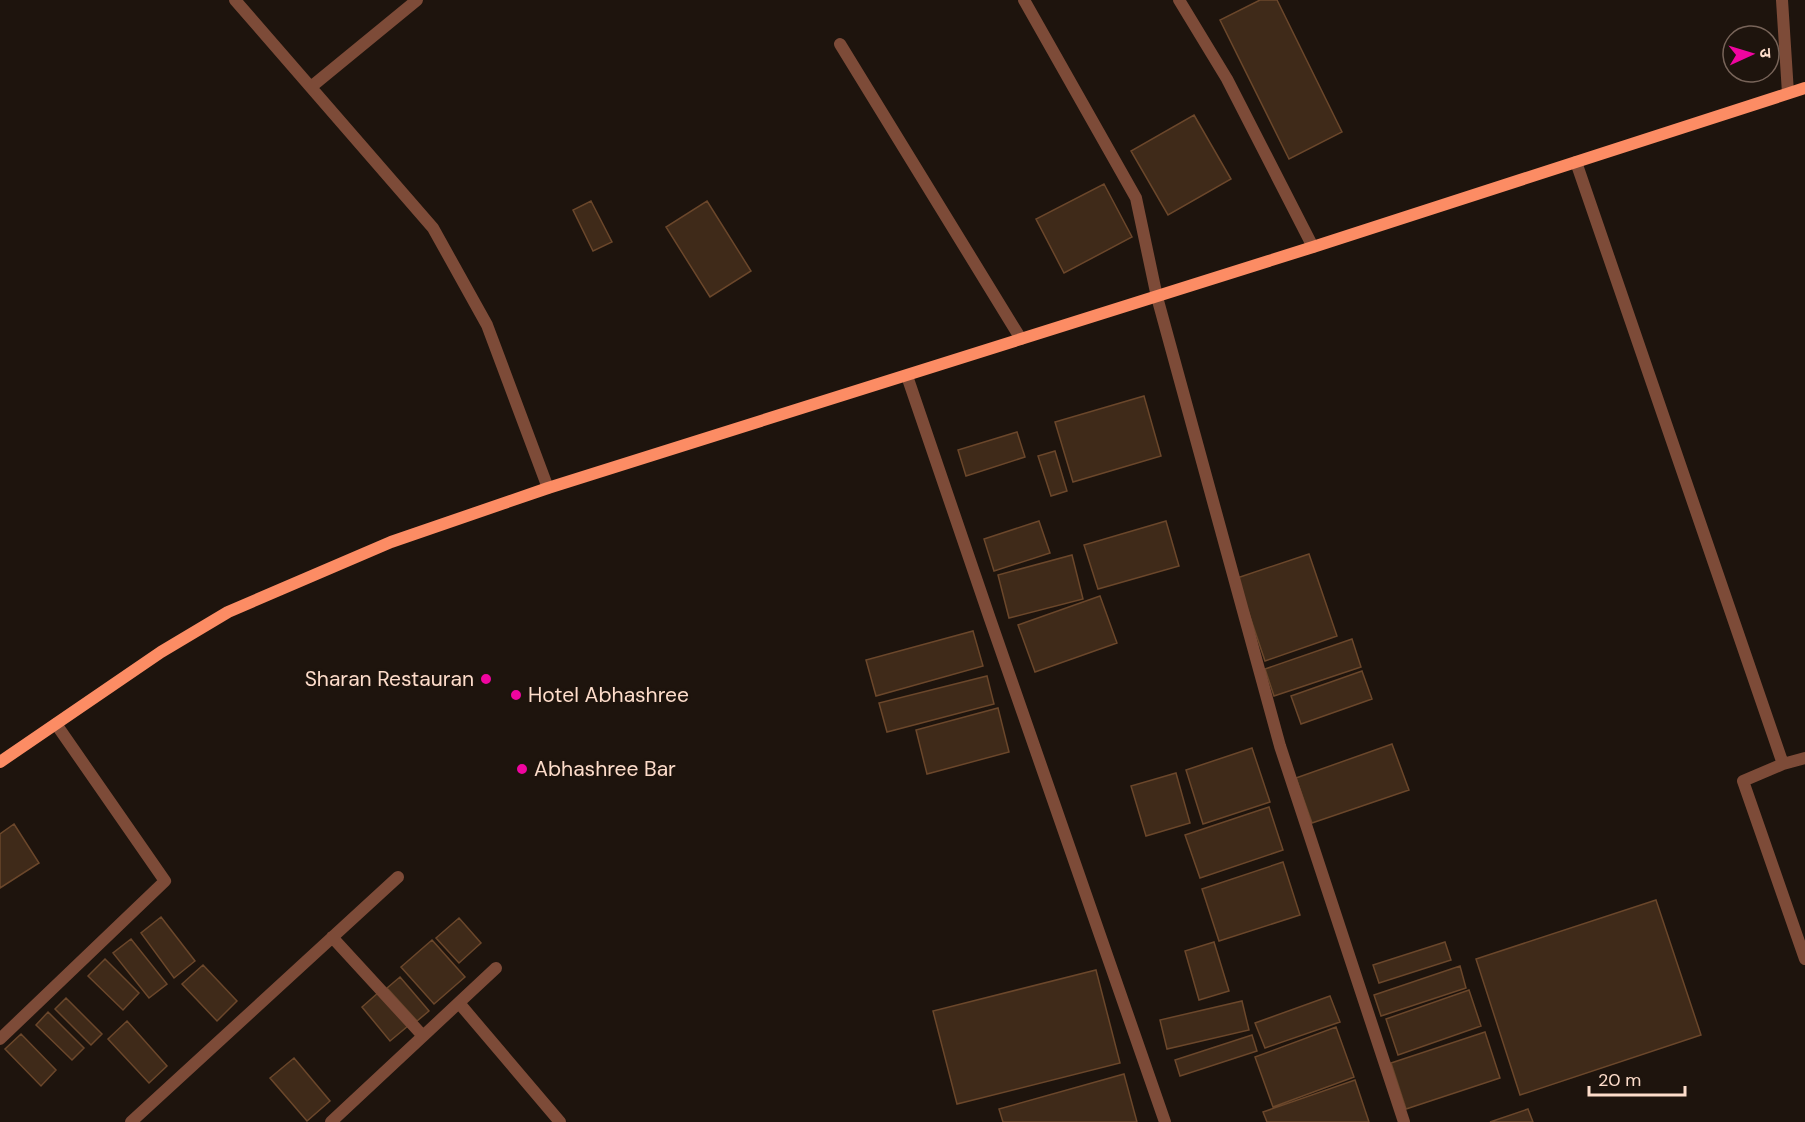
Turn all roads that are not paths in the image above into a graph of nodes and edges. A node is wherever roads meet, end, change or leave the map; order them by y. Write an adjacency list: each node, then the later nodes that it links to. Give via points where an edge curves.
1 (235, 0): 7 (street)
2 (417, 0): 7 (street)
3 (1024, 0): 12 (street, via 1136,198)
4 (1179, 0): 11 (street, via 1227,79)
5 (1782, 0): 9 (street)
6 (840, 44): 13 (street)
7 (311, 87): 15 (street, via 433,228 487,325)
8 (1805, 88): 9 (main road)
9 (1788, 93): 10 (main road)
10 (1576, 162): 11 (main road); 19 (street)
11 (1313, 247): 12 (main road)
12 (1157, 297): 13 (main road); 31 (street, via 1280,746)
13 (1021, 339): 14 (main road)
14 (907, 376): 15 (main road); 30 (street)
15 (548, 488): 16 (main road, via 391,542 228,612)
16 (56, 723): 18 (main road); 26 (street, via 165,881)
17 (1805, 758): 19 (street)
18 (0, 762)
19 (1783, 764): 22 (street, via 1743,781)
20 (398, 877): 21 (street)
21 (332, 938): 25 (street); 27 (street)
22 (1805, 959)
23 (496, 968): 24 (street)
24 (459, 1003): 25 (street); 29 (street)
25 (423, 1036): 28 (street)
26 (0, 1039)
27 (131, 1122)
28 (331, 1122)
29 (560, 1122)
30 (1165, 1122)
31 (1404, 1122)

